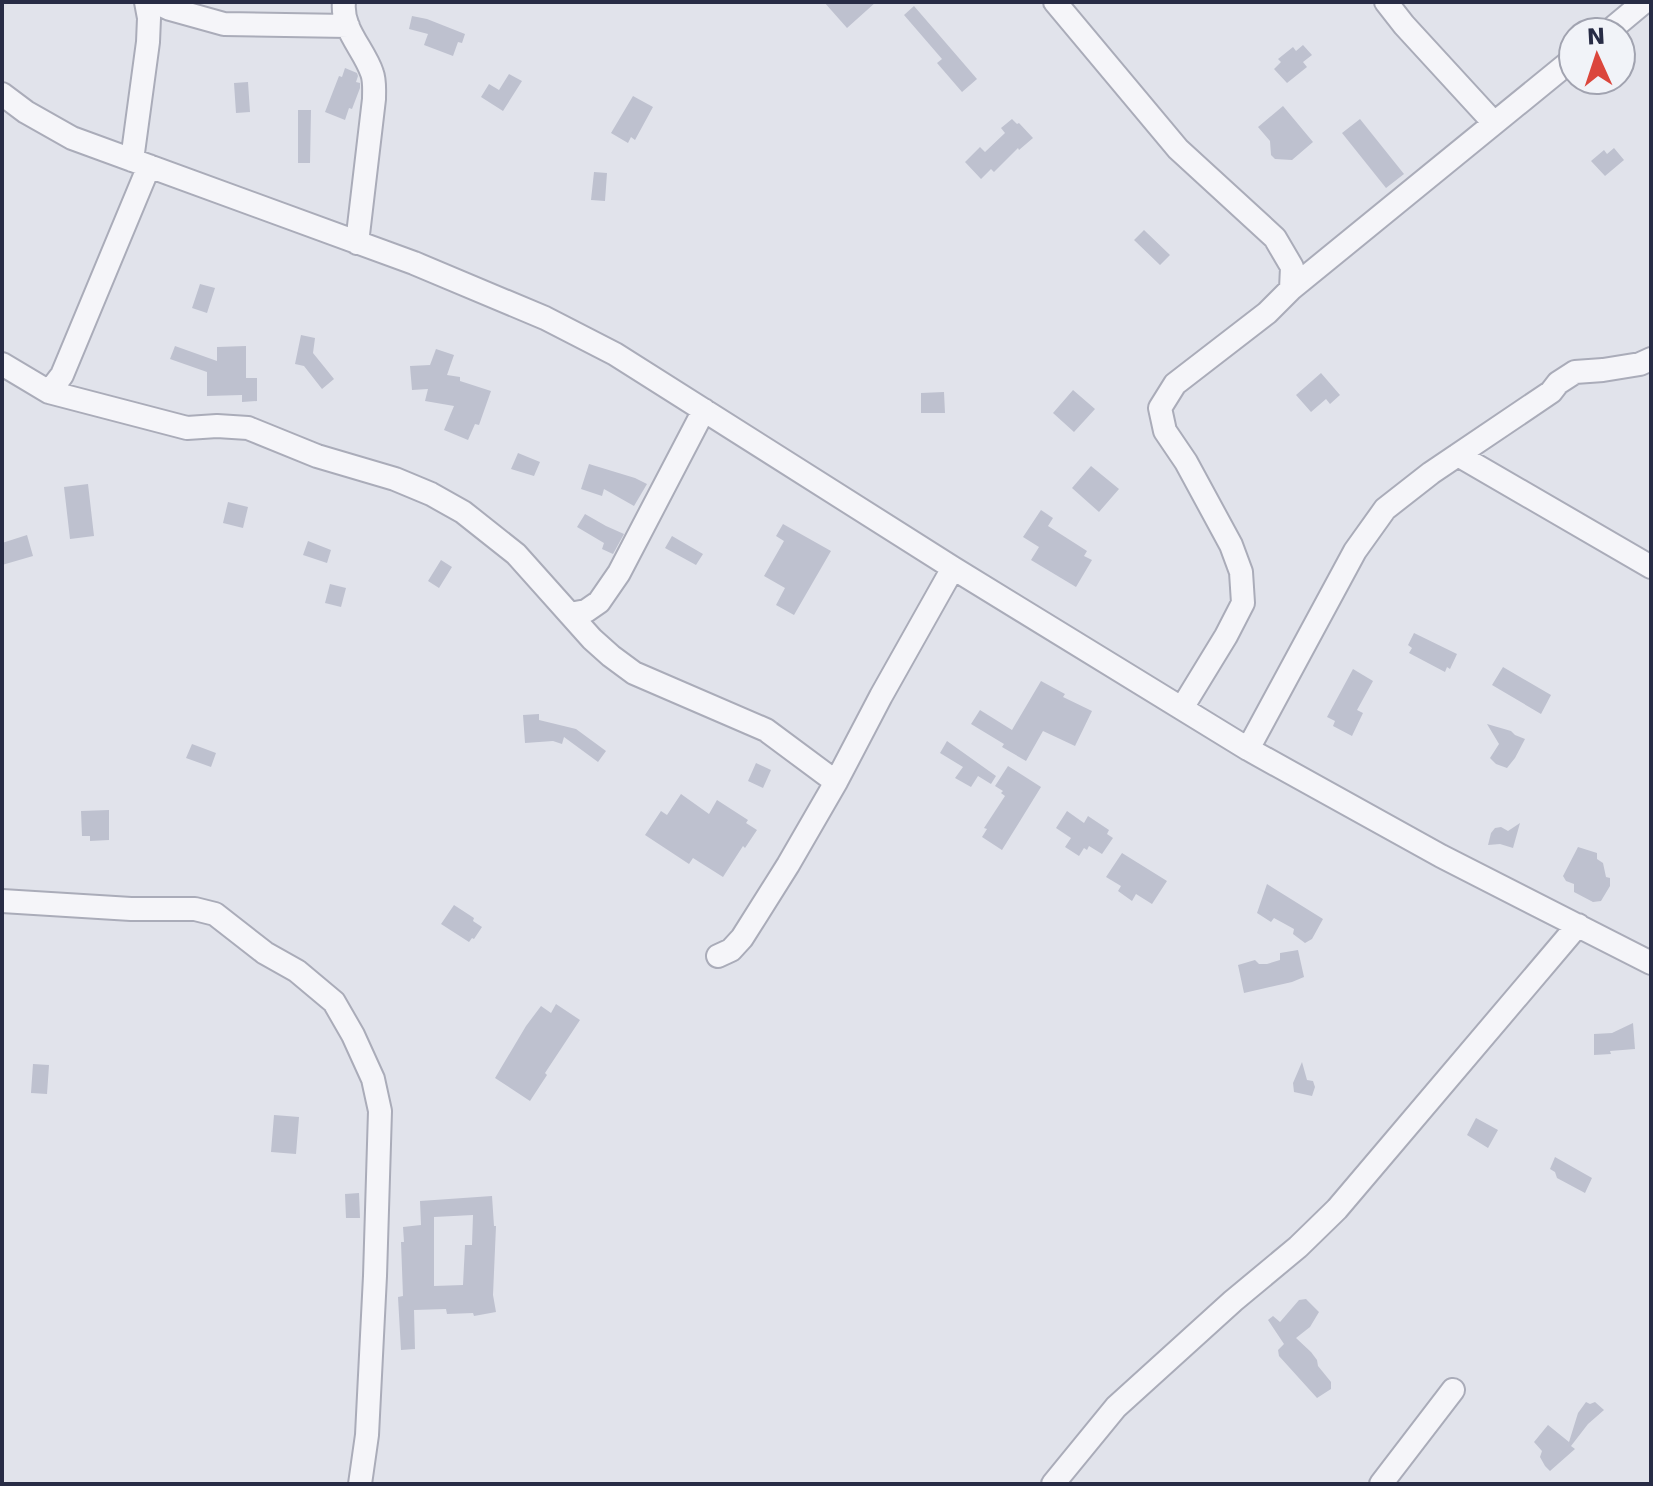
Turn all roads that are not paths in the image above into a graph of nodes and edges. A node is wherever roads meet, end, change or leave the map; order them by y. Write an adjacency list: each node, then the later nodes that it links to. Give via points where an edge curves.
1 (146, 2): 12 (street)
2 (155, 2): 8 (street, via 224,24)
3 (344, 2): 8 (street)
4 (1055, 2): 14 (street, via 1178,149 1275,238 1292,267)
5 (1386, 2): 11 (street)
6 (1644, 2): 7 (street)
7 (1627, 16)
8 (348, 26): 13 (street, via 374,85)
9 (1557, 72): 11 (street)
10 (2, 94): 12 (street, via 72,138)
11 (1494, 123): 14 (street)
12 (140, 163): 13 (street); 17 (street, via 62,375)
13 (357, 243): 18 (street, via 545,318)
14 (1291, 289): 23 (street, via 1175,384 1160,408 1165,431 1231,545 1241,572 1243,603)
15 (1651, 359): 19 (street, via 1575,372)
16 (2, 364): 17 (street)
17 (49, 392): 22 (street, via 187,428 248,428 431,494 516,554)
18 (704, 410): 21 (street); 22 (street, via 619,573 599,602)
19 (1458, 455): 20 (street); 24 (street, via 1385,509 1355,551)
20 (1651, 567)
21 (953, 568): 23 (street); 25 (street)
22 (570, 614): 25 (street, via 634,673 766,730)
23 (1182, 708): 24 (street)
24 (1248, 749): 27 (street)
25 (836, 782): 28 (street, via 742,938)
26 (2, 901): 31 (street, via 215,914 334,1002 373,1079 380,1111 367,1435)
27 (1578, 925): 29 (street); 32 (street, via 1337,1209 1116,1407)
28 (718, 956)
29 (1651, 963)
30 (1453, 1390): 33 (street)
31 (360, 1484)
32 (1053, 1484)
33 (1381, 1484)

